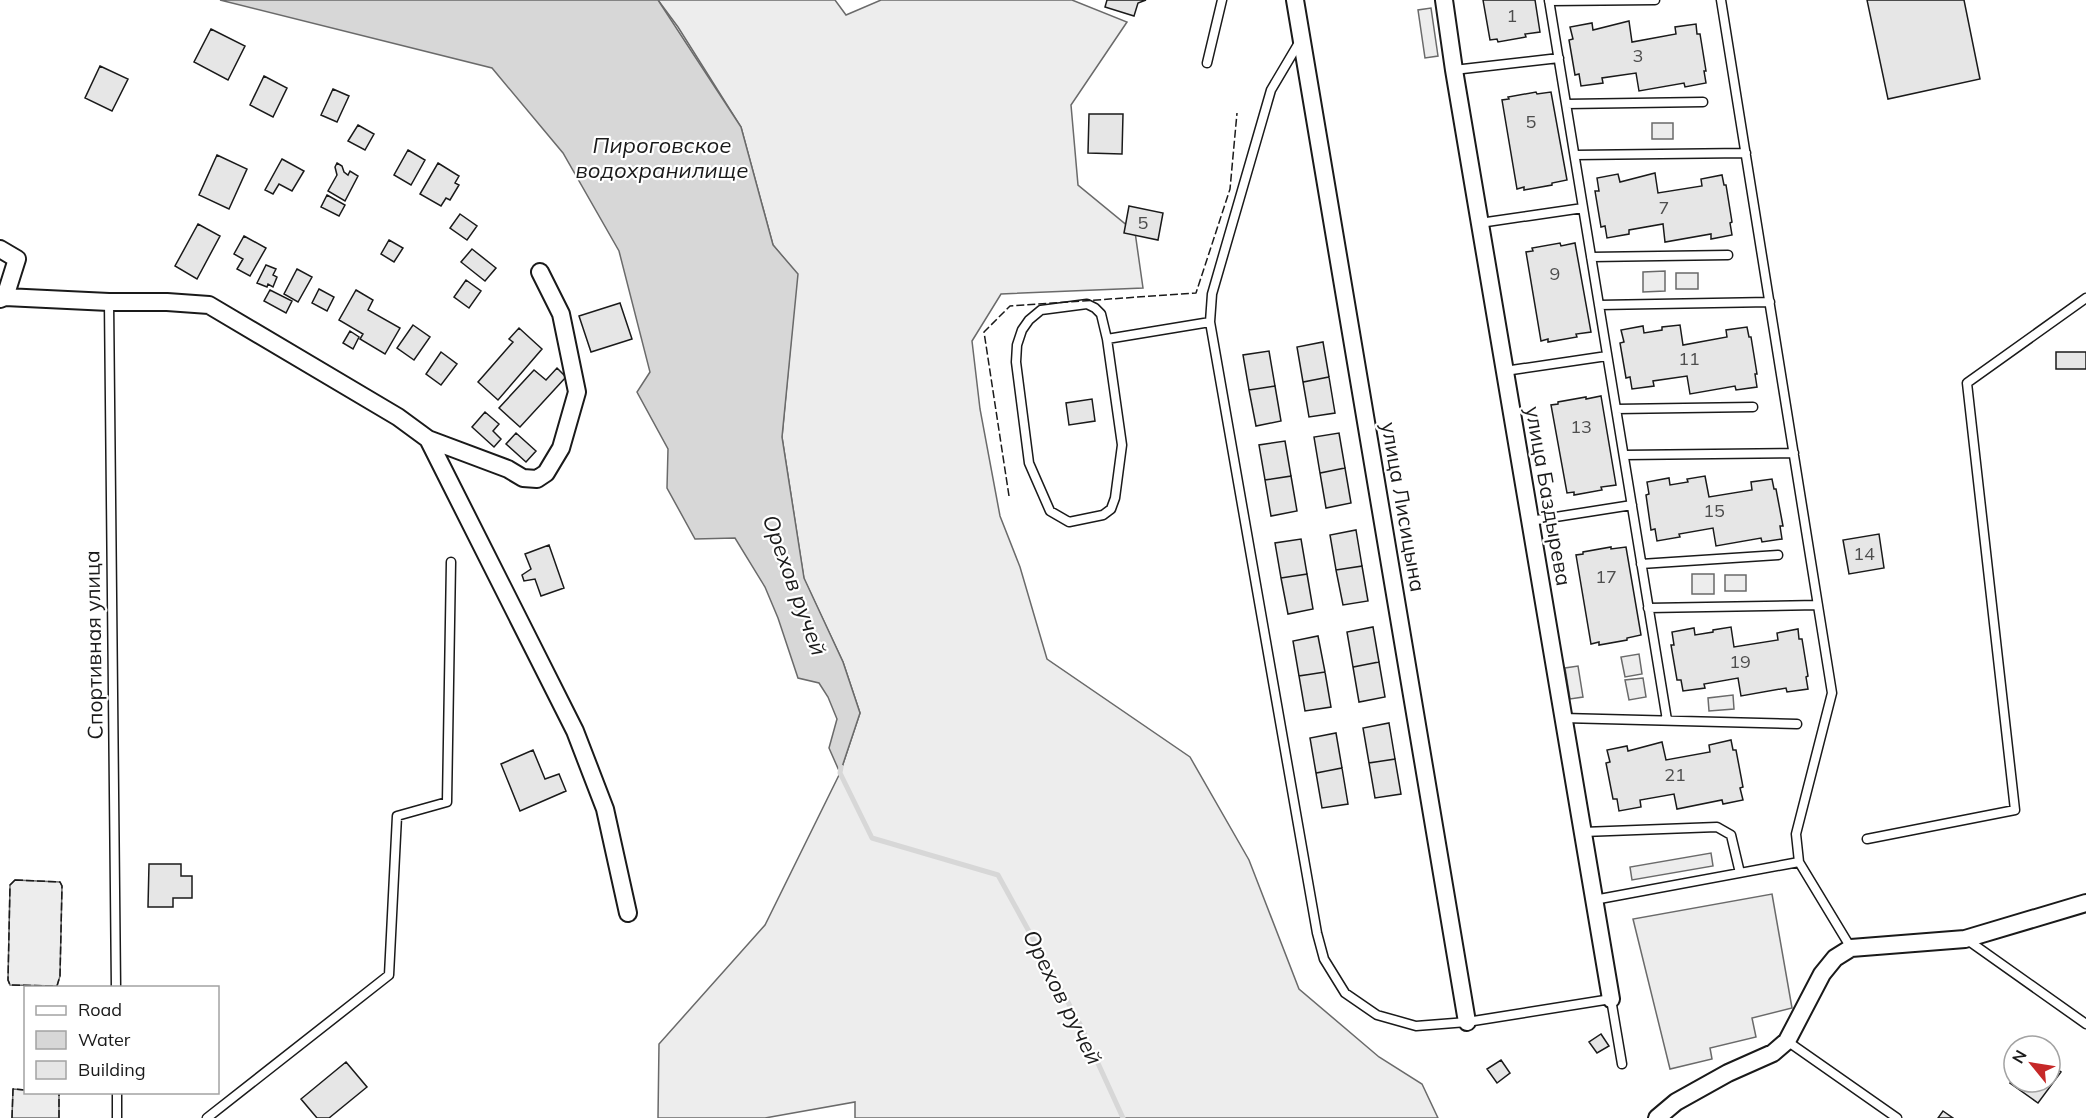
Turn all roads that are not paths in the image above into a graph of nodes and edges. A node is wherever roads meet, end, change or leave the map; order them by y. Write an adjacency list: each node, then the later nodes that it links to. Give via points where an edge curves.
1 (1222, 0): 9 (lane)
2 (1295, 0): 7 (street, улица Лисицына)
3 (1444, 0): 10 (street, улица Баздырева)
4 (1655, 0): 6 (lane)
5 (1721, 0): 13 (lane)
6 (1550, 1): 8 (lane)
7 (1301, 38): 26 (lane, via 1271,90 1212,294); 56 (street, улица Лисицына)
8 (1559, 58): 10 (lane); 12 (lane)
9 (1207, 63)
10 (1454, 70): 16 (street, улица Баздырева)
11 (1703, 102): 12 (lane)
12 (1566, 104): 14 (lane)
13 (1746, 153): 14 (lane); 24 (lane)
14 (1575, 155): 15 (lane)
15 (1583, 208): 16 (lane); 19 (lane)
16 (1479, 224): 29 (street, улица Баздырева)
17 (0, 249): 21 (street, via 17,259)
18 (1728, 255): 19 (lane)
19 (1591, 257): 25 (lane)
20 (540, 272): 32 (street, via 561,314 577,392 561,448 546,473 537,479 523,478)
21 (3, 298): 23 (street)
22 (2086, 298): 46 (lane, via 1967,383 2015,810)
23 (109, 302): 32 (street, via 209,305 398,417); 54 (lane, Спортивная улица)
24 (1770, 302): 25 (lane); 33 (lane)
25 (1599, 305): 28 (lane)
26 (1210, 322): 27 (lane); 56 (lane, via 1324,959 1345,993 1377,1015 1416,1026)
27 (1107, 339): 27 (lane, via 1101,314 1087,304 1041,310 1022,330 1017,345 1029,463 1050,511 1068,522 1103,515 1115,498 1122,445)
28 (1607, 356): 29 (lane); 31 (lane)
29 (1504, 371): 36 (street, улица Баздырева)
30 (1753, 406): 31 (lane)
31 (1616, 409): 34 (lane)
32 (428, 439): 51 (street, via 575,731 604,809)
33 (1794, 453): 34 (lane); 40 (lane)
34 (1624, 455): 35 (lane)
35 (1632, 505): 36 (lane); 39 (lane)
36 (1530, 521): 42 (street, улица Баздырева)
37 (1778, 555): 39 (lane)
38 (451, 562): 62 (lane, via 447,802 397,816 389,975)
39 (1641, 564): 41 (lane)
40 (1818, 605): 41 (lane); 47 (lane, via 1833,693 1796,834)
41 (1648, 608): 43 (lane)
42 (1563, 718): 43 (lane); 45 (street, улица Баздырева)
43 (1667, 720): 44 (lane)
44 (1797, 724)
45 (1583, 832): 48 (lane, via 1717,827 1731,835); 49 (street, улица Баздырева)
46 (1867, 839)
47 (1798, 862): 48 (lane); 53 (lane)
48 (1740, 873): 49 (lane)
49 (1594, 900): 55 (street, улица Баздырева)
50 (2086, 903): 52 (street)
51 (628, 913)
52 (1965, 939): 53 (street); 57 (lane)
53 (1851, 948): 58 (street, via 1834,958 1822,974)
54 (116, 986)
55 (1611, 999): 56 (lane); 59 (lane)
56 (1467, 1022)
57 (2086, 1024)
58 (1787, 1041): 63 (street, via 1773,1053 1676,1102); 64 (lane)
59 (1622, 1064)
60 (117, 1094): 61 (lane)
61 (117, 1118)
62 (207, 1118)
63 (1657, 1118)
64 (1897, 1118)

